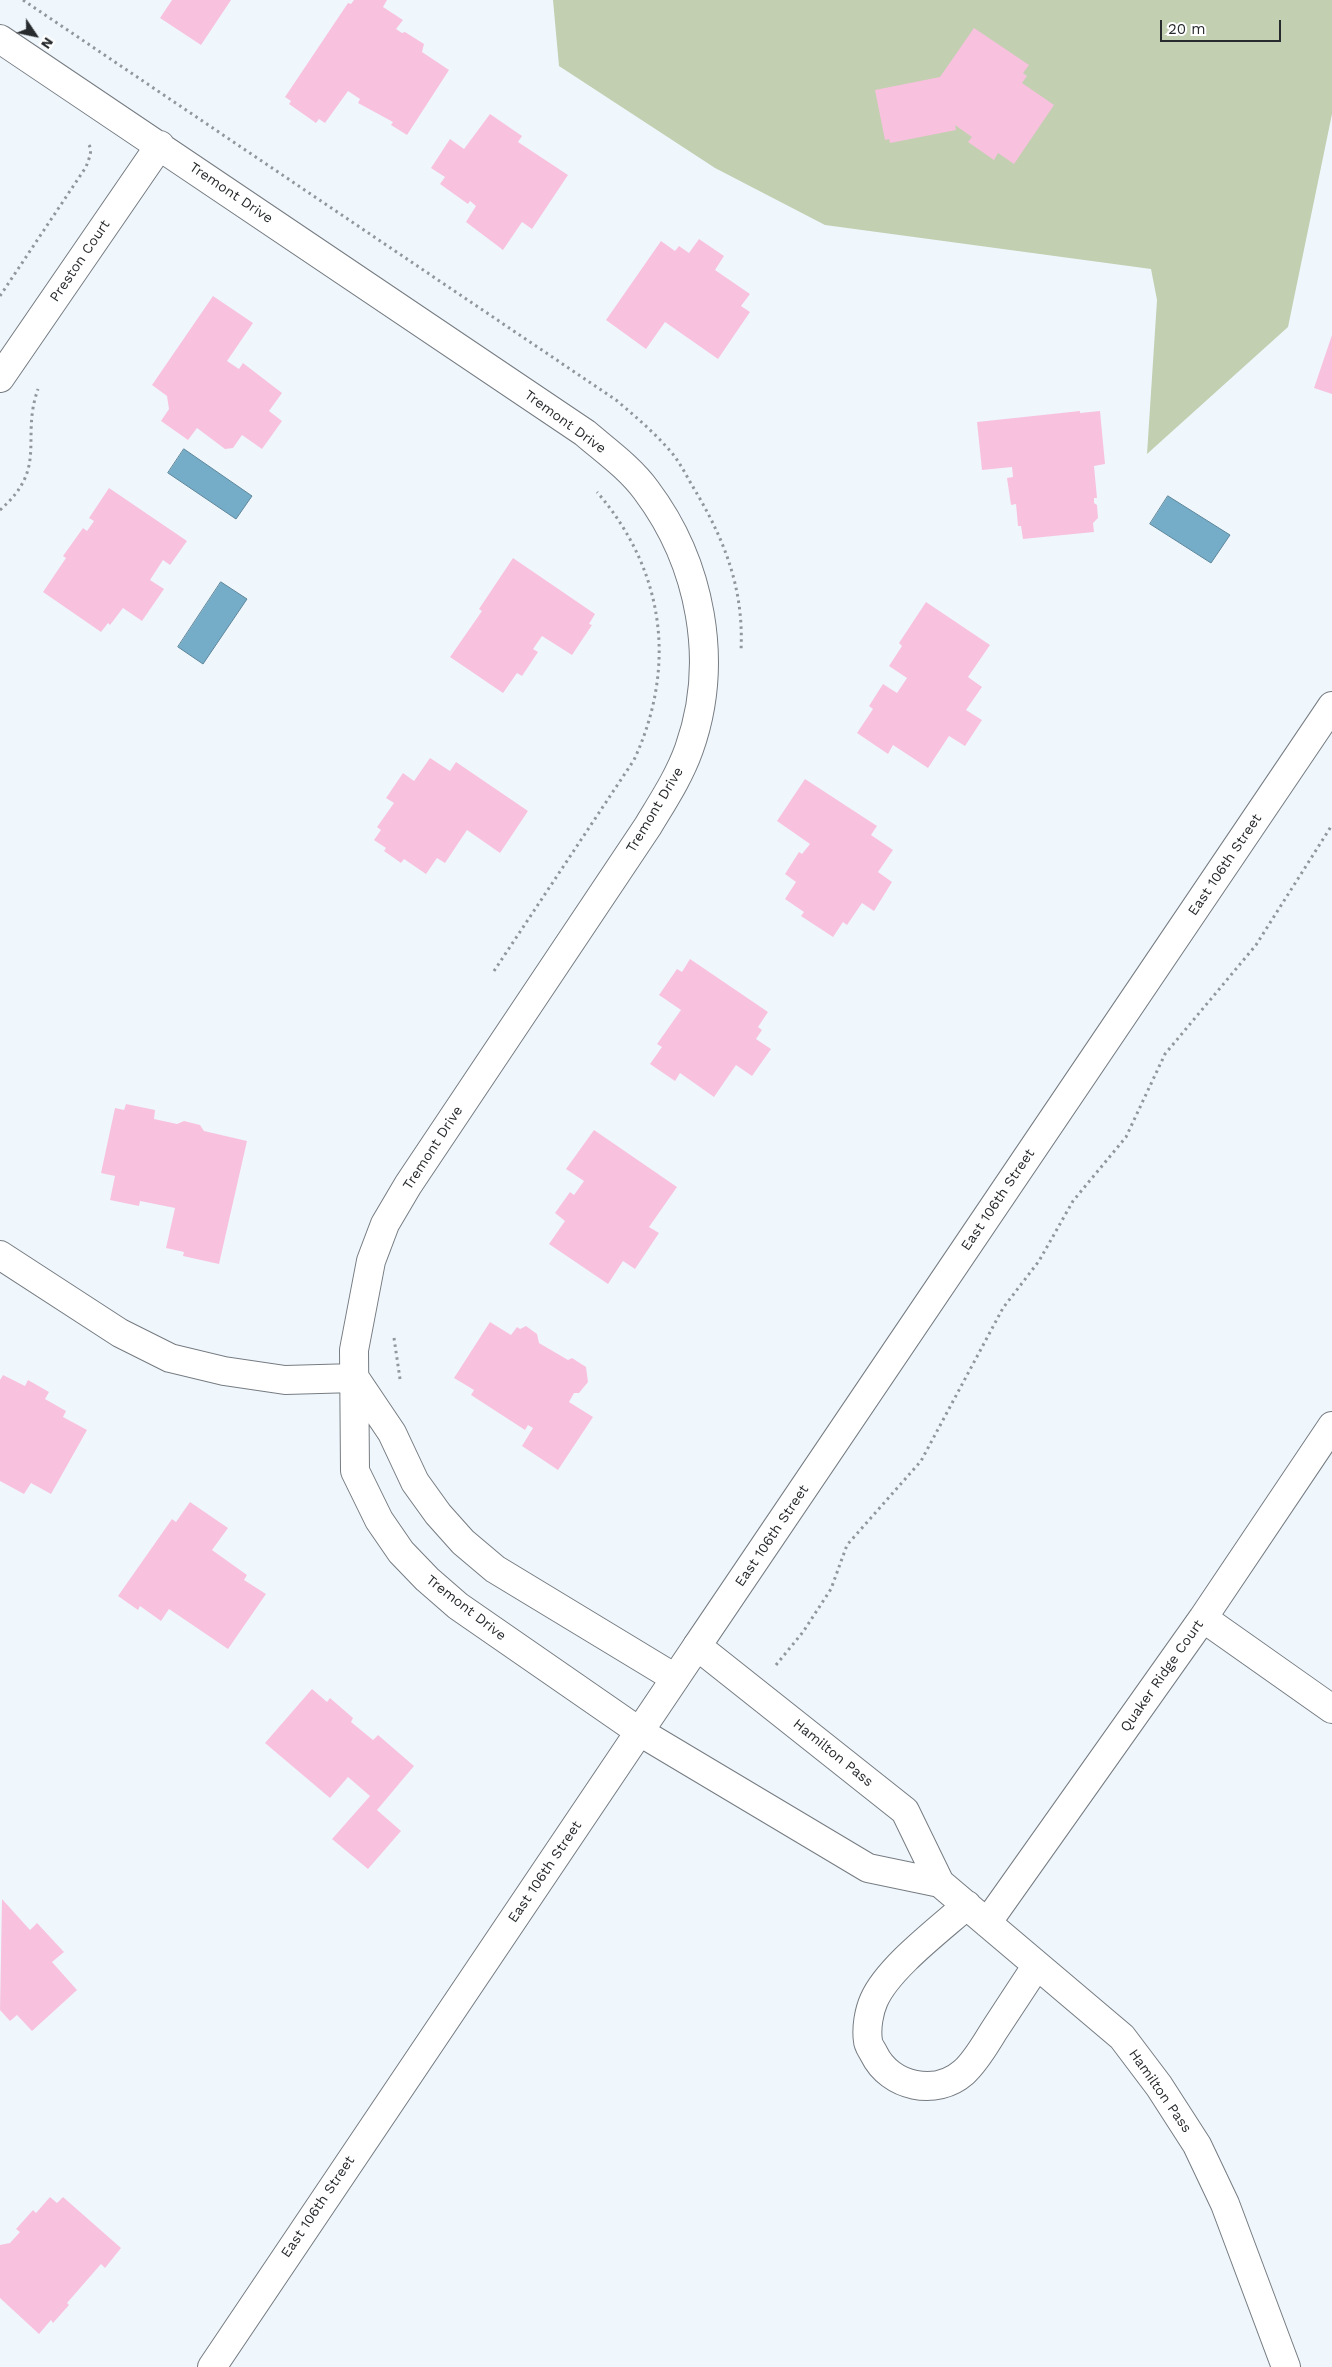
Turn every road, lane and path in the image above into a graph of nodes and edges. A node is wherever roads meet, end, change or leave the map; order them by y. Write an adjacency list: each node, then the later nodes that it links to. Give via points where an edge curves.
1 (24, 0): 10 (path, via 616,400 644,423 673,455 708,512 730,561 740,605)
2 (0, 39): 4 (street, Tremont Drive)
3 (84, 138): 5 (path, via 91,154 86,167)
4 (160, 145): 6 (street, Preston Court); 16 (street, Tremont Drive, via 585,433 613,457 646,489 672,529 692,575 702,626 704,672 700,708 676,780 384,1224 371,1260 354,1350)
5 (0, 296)
6 (0, 378)
7 (41, 382): 9 (path, via 32,418 31,464 24,483)
8 (591, 485): 13 (path, via 621,522 652,587 660,654 656,690 646,734 634,760)
9 (0, 510)
10 (741, 654)
11 (1332, 706): 20 (street, East 106th Street)
12 (1332, 825): 22 (path, via 1256,945 1165,1054 1126,1137 1073,1201 1039,1261 1003,1308 922,1461 847,1545 831,1589 803,1632)
13 (494, 971)
14 (0, 1255): 16 (street, via 120,1333 170,1358 224,1371 285,1380)
15 (394, 1335): 17 (path)
16 (355, 1378): 21 (street, via 392,1433 415,1482 464,1542 495,1569); 24 (street, Tremont Drive, via 355,1471 378,1520 401,1552 458,1606)
17 (400, 1380)
18 (1332, 1426): 19 (street, Quaker Ridge Court)
19 (1203, 1618): 23 (street); 26 (street, Quaker Ridge Court)
20 (698, 1646): 21 (street, East 106th Street); 22 (street, Hamilton Pass)
21 (675, 1678): 24 (street, East 106th Street)
22 (755, 1691): 25 (street, Hamilton Pass, via 905,1811)
23 (1332, 1709)
24 (640, 1732): 25 (street, Hamilton Pass, via 868,1868); 28 (street, East 106th Street)
25 (940, 1883): 26 (street, Hamilton Pass)
26 (977, 1914): 27 (street, Hamilton Pass); 27 (street, Quaker Ridge Court, via 900,1964 874,1998 868,2018 868,2042 878,2064 887,2072 906,2083 928,2087 946,2083 963,2072 979,2054)
27 (1037, 1965): 29 (street, Hamilton Pass, via 1122,2038 1160,2086 1197,2145 1226,2204)
28 (212, 2367)
29 (1286, 2367)

